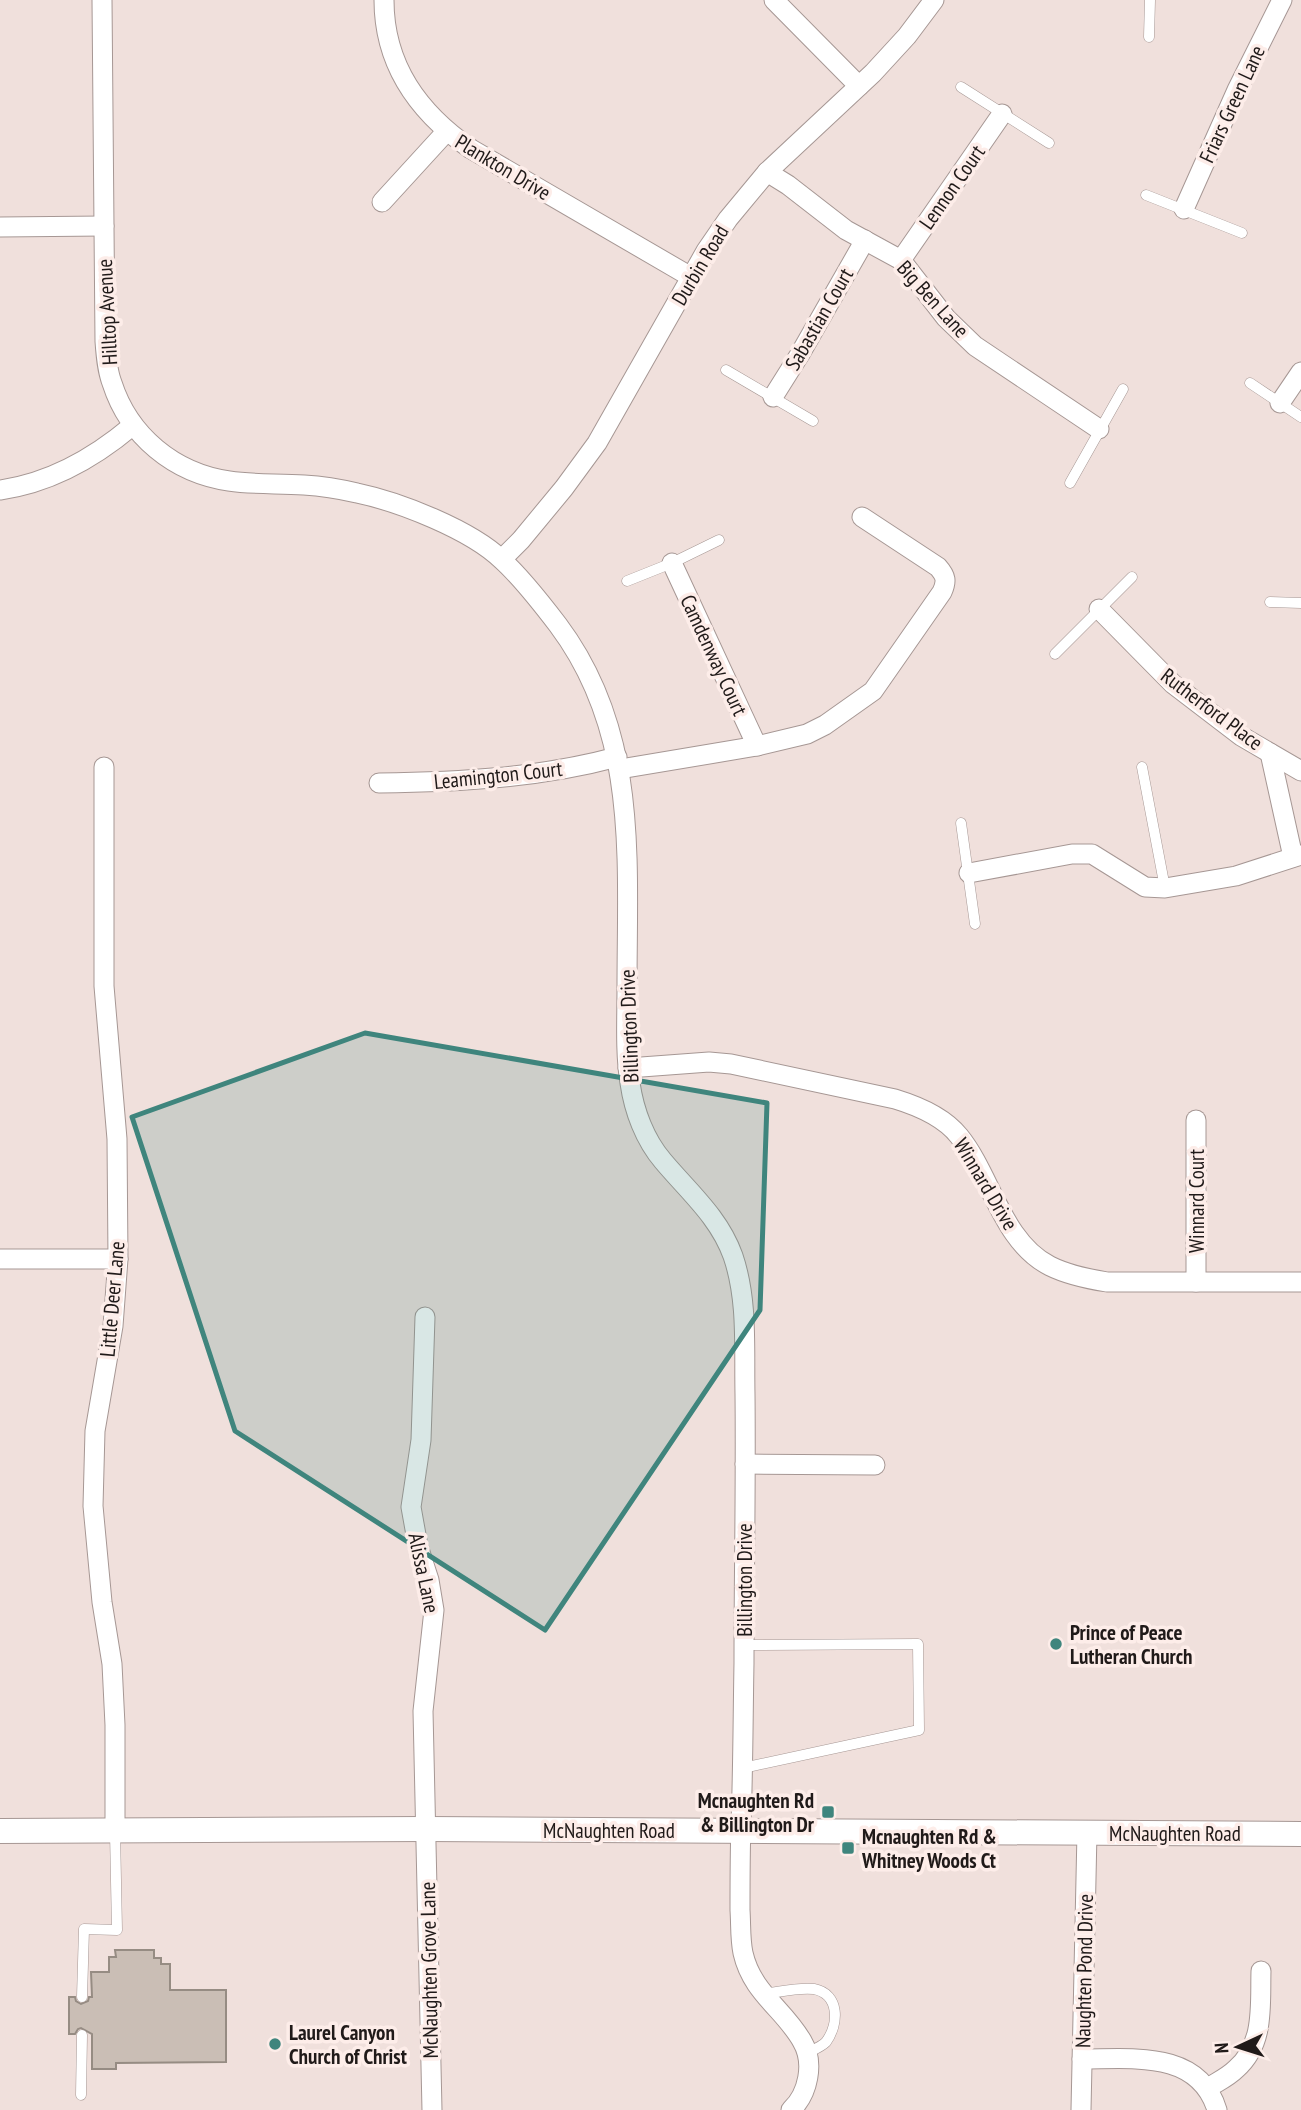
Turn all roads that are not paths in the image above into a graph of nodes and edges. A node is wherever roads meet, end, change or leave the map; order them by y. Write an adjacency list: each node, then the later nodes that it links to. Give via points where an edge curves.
1 (102, 0): 17 (street, Hilltop Avenue)
2 (384, 0): 11 (street, Plankton Drive, via 396,62 422,107)
3 (774, 0): 8 (street)
4 (934, 0): 8 (street, Durbin Road)
5 (1150, 0): 7 (lane)
6 (1282, 0): 16 (street, Friars Green Lane)
7 (1149, 37)
8 (859, 86): 13 (street, Durbin Road)
9 (961, 87): 10 (lane)
10 (1002, 114): 12 (lane); 21 (street, Lennon Court)
11 (446, 132): 15 (street); 22 (street, Plankton Drive)
12 (1049, 143)
13 (767, 172): 20 (street, Big Ben Lane); 22 (street, Durbin Road, via 728,219)
14 (1146, 195): 16 (lane)
15 (383, 202)
16 (1184, 209): 19 (lane)
17 (104, 226): 18 (street); 31 (street, Hilltop Avenue, via 107,363 112,386)
18 (0, 227)
19 (1242, 233)
20 (865, 240): 21 (street, Big Ben Lane); 27 (street, Sabastian Court)
21 (901, 260): 32 (street, Big Ben Lane, via 975,346)
22 (691, 277): 37 (street, Durbin Road, via 597,443)
23 (726, 370): 27 (lane)
24 (1301, 372): 28 (street)
25 (1250, 383): 28 (lane)
26 (1124, 389): 32 (lane)
27 (773, 397): 30 (lane)
28 (1280, 403): 29 (lane)
29 (1301, 417)
30 (813, 421)
31 (132, 426): 34 (street, via 53,477); 37 (street, Hilltop Avenue, via 172,461 210,477 360,493 418,512 476,540)
32 (1099, 429): 33 (lane)
33 (1070, 483)
34 (0, 490)
35 (862, 517): 45 (street, Camdenway Court, via 938,567 946,583 942,592 873,691 807,734)
36 (719, 540): 38 (lane)
37 (502, 559): 47 (street, Billington Drive, via 559,625 584,664)
38 (672, 563): 40 (lane); 45 (street, Camdenway Court)
39 (1132, 577): 43 (lane)
40 (627, 581)
41 (1270, 602): 42 (lane)
42 (1301, 603)
43 (1099, 609): 44 (lane); 46 (street, Rutherford Place, via 1173,684)
44 (1055, 653)
45 (757, 746): 47 (street, Camdenway Court)
46 (1270, 753): 50 (street, Rutherford Place); 53 (street)
47 (619, 763): 51 (street, Leamington Court, via 510,777); 57 (street, Billington Drive, via 627,857)
48 (104, 767): 60 (street, Little Deer Lane, via 104,985 117,1139)
49 (1142, 767): 55 (lane)
50 (1301, 771)
51 (379, 783)
52 (961, 822): 54 (lane)
53 (1297, 856): 55 (street, via 1236,876)
54 (969, 873): 55 (street, via 1092,854 1145,887); 56 (lane)
55 (1164, 888)
56 (975, 924)
57 (628, 1068): 61 (street, Winnard Drive, via 731,1064 918,1106 958,1135 1006,1221 1025,1247 1048,1266 1107,1282); 64 (street, Billington Drive, via 644,1130 660,1158 718,1223 738,1273 744,1307)
58 (1196, 1120): 61 (street, Winnard Court)
59 (0, 1259): 60 (street)
60 (118, 1259): 69 (street, Little Deer Lane, via 93,1474 95,1538 112,1664)
61 (1196, 1282): 62 (street, Winnard Drive)
62 (1301, 1282)
63 (425, 1317): 68 (street, Alissa Lane, via 421,1440 411,1507 434,1610 423,1711)
64 (745, 1464): 65 (street); 66 (street, Billington Drive)
65 (875, 1465)
66 (744, 1645): 67 (street, Billington Drive); 67 (lane, via 918,1644 919,1730)
67 (743, 1768): 70 (street, Billington Drive)
68 (426, 1829): 69 (street, McNaughten Road); 70 (street, McNaughten Road); 82 (street, McNaughten Grove Lane)
69 (115, 1830): 71 (street, McNaughten Road); 76 (lane, via 117,1930 83,1929)
70 (741, 1830): 72 (street, McNaughten Road); 75 (street, Billington Drive, via 743,1952)
71 (0, 1831)
72 (1087, 1832): 73 (street, McNaughten Road); 79 (street, Naughten Pond Drive)
73 (1301, 1834)
74 (1261, 1971): 80 (street, via 1260,2026 1254,2045 1235,2071)
75 (764, 1994): 78 (street, Billington Drive); 78 (lane, via 815,1989 834,2002 833,2029 824,2044)
76 (82, 1997)
77 (82, 2035): 81 (lane)
78 (807, 2053): 83 (street, via 806,2088)
79 (1082, 2059): 80 (street, via 1145,2059 1170,2064 1192,2072); 84 (street, Naughten Pond Drive)
80 (1208, 2088): 85 (street)
81 (81, 2095)
82 (432, 2110)
83 (791, 2110)
84 (1082, 2110)
85 (1217, 2110)

